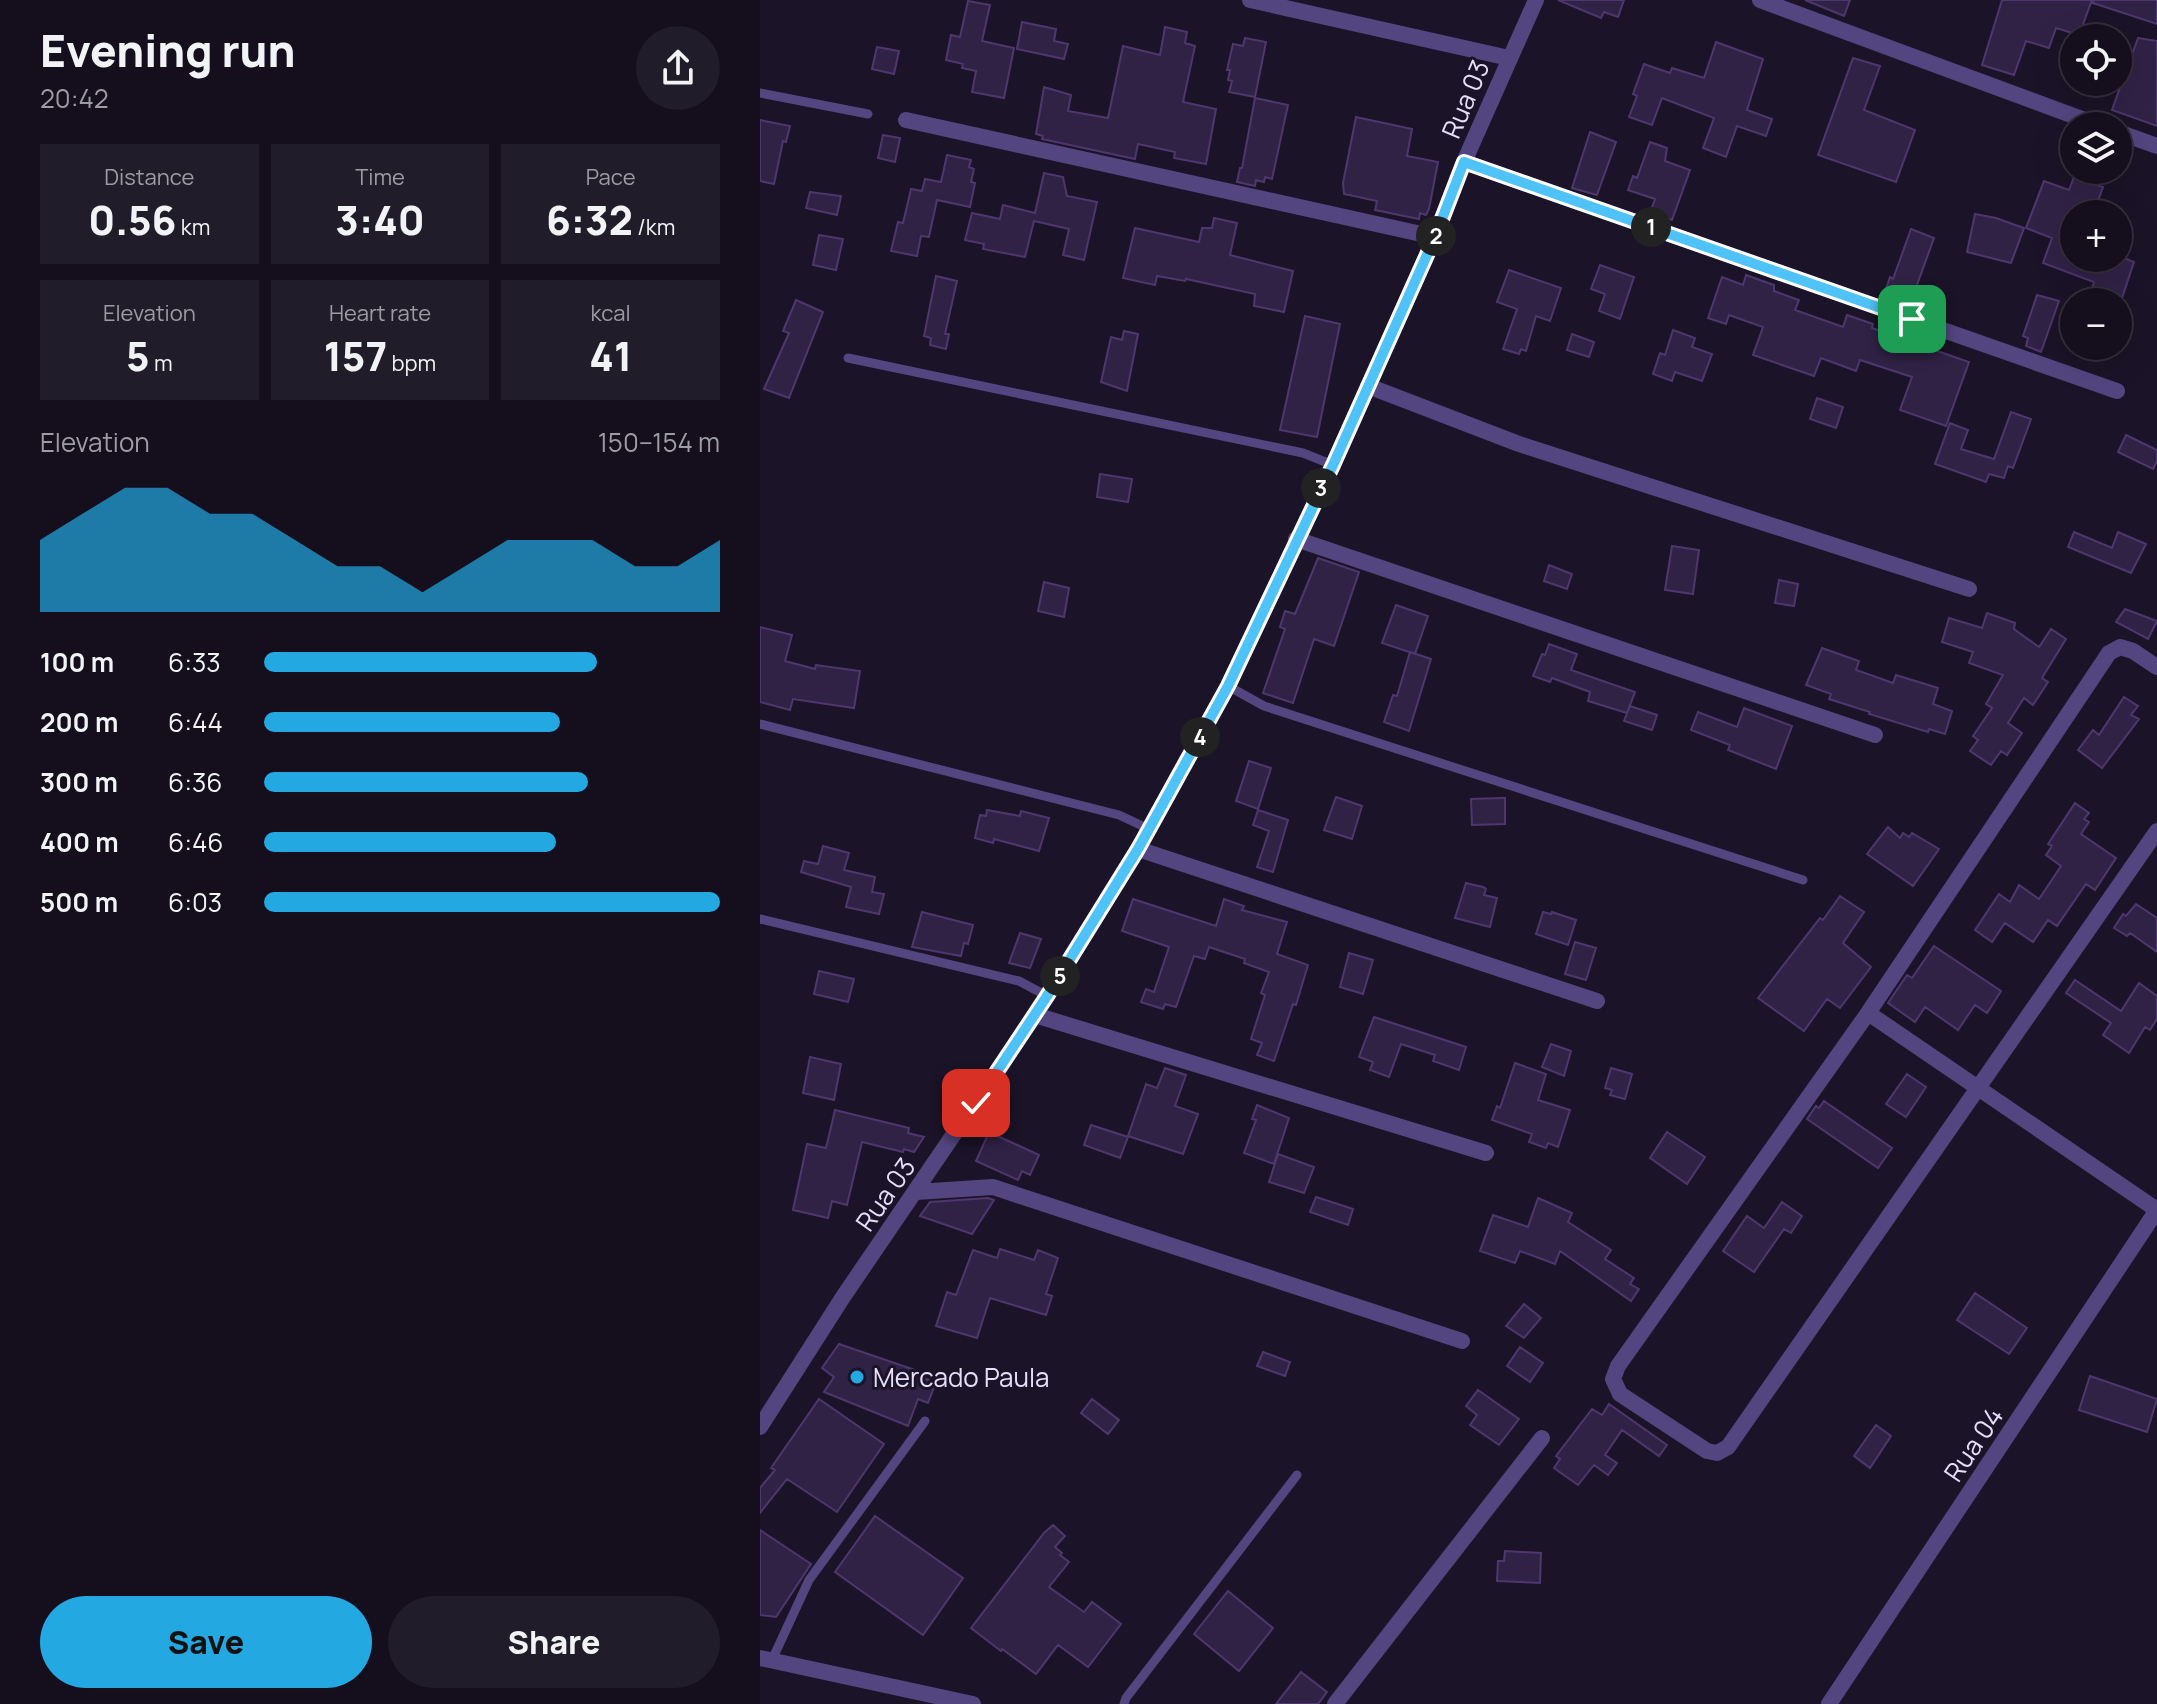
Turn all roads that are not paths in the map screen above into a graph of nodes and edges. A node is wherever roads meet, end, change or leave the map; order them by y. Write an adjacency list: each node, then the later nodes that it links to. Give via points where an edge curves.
1 (1250, 0): 4 (street)
2 (1536, 0): 4 (street, Rua 03)
3 (1760, 0): 6 (street)
4 (1509, 58): 11 (street, Rua 03)
5 (760, 93): 7 (lane)
6 (2063, 112)
7 (868, 114)
8 (906, 120): 12 (street)
9 (2132, 137): 10 (street)
10 (2157, 146)
11 (1464, 162): 12 (street, Rua 03); 15 (street)
12 (1435, 237): 14 (street, Rua 03)
13 (848, 358): 16 (lane, via 1303,453)
14 (1368, 386): 16 (street, Rua 03); 18 (street, via 1519,444)
15 (2117, 391)
16 (1333, 465): 17 (street, Rua 03)
17 (1296, 539): 20 (street, Rua 03); 22 (street)
18 (1969, 589)
19 (2157, 667): 30 (street, via 2120,647 2109,653)
20 (1228, 686): 23 (street, Rua 03); 26 (lane, via 1264,706)
21 (760, 724): 23 (lane, via 1119,815)
22 (1875, 735)
23 (1149, 829): 25 (street, Rua 03)
24 (2157, 831): 32 (street)
25 (1138, 849): 28 (street, Rua 03); 29 (street)
26 (1803, 880)
27 (760, 919): 28 (lane, via 1019,981)
28 (1047, 996): 31 (street, Rua 03)
29 (1597, 1001)
30 (1868, 1013): 32 (street); 32 (street, via 1618,1366 1613,1379 1620,1394 1707,1451 1728,1447)
31 (1035, 1015): 33 (street); 34 (street, Rua 03)
32 (1980, 1089): 35 (street)
33 (1486, 1153)
34 (916, 1192): 36 (street, via 993,1187); 38 (street, Rua 03)
35 (2157, 1210): 45 (street, Rua 04)
36 (1462, 1341)
37 (925, 1421): 41 (lane, via 809,1580)
38 (761, 1424)
39 (1542, 1438): 44 (street)
40 (1297, 1475): 43 (lane)
41 (766, 1659): 42 (street)
42 (973, 1704)
43 (1124, 1704)
44 (1335, 1704)
45 (1829, 1704)

